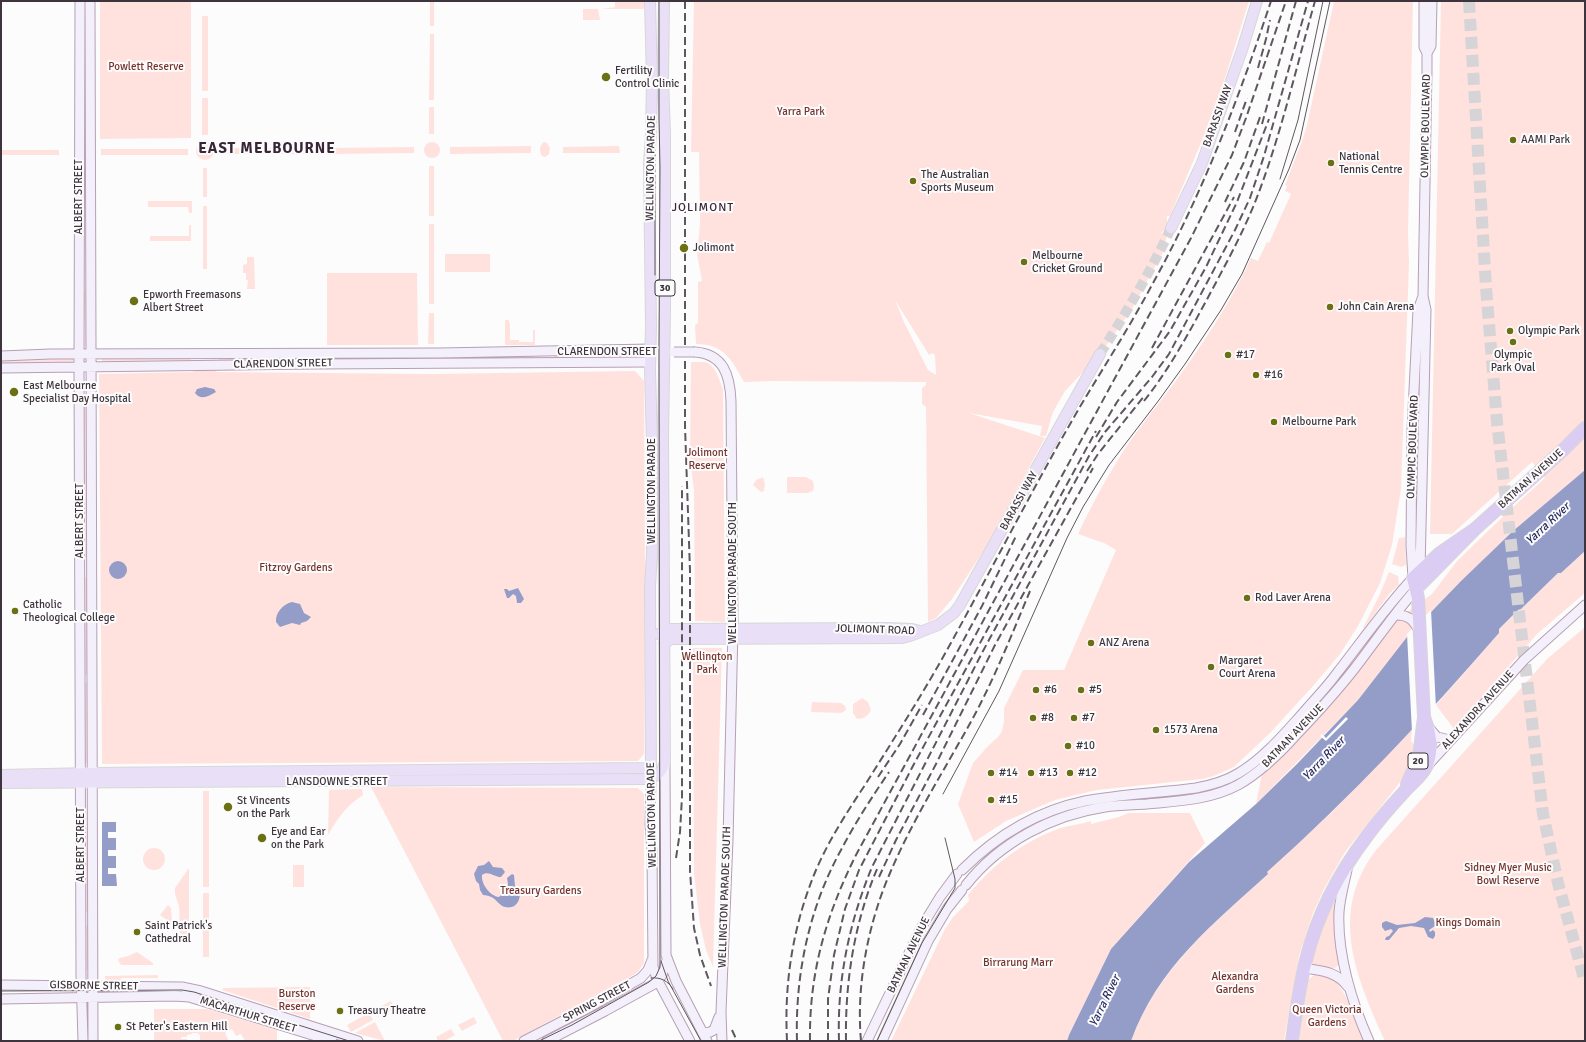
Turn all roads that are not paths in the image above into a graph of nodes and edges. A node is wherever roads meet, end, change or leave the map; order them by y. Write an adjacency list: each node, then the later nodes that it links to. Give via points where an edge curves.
1 (80, 1): 18 (street, ALBERT STREET)
2 (90, 1): 19 (street, ALBERT STREET)
3 (650, 1): 9 (main road, WELLINGTON PARADE / 30)
4 (664, 1): 10 (main road, WELLINGTON PARADE / 30)
5 (1257, 1): 15 (main road, BARASSI WAY, via 1202,163)
6 (1424, 1): 8 (street, OLYMPIC BOULEVARD / 20, via 1424,47)
7 (1432, 1): 8 (street, OLYMPIC BOULEVARD / 20, via 1431,46)
8 (1427, 53): 26 (street, OLYMPIC BOULEVARD / 20, via 1422,296 1418,310)
9 (652, 80): 10 (main road); 11 (main road, WELLINGTON PARADE / 30)
10 (663, 80): 12 (main road, WELLINGTON PARADE / 30)
11 (651, 143): 12 (main road); 13 (main road, WELLINGTON PARADE / 30)
12 (665, 143): 14 (main road, WELLINGTON PARADE / 30)
13 (650, 155): 14 (main road); 16 (main road, WELLINGTON PARADE / 30)
14 (665, 155): 17 (main road, WELLINGTON PARADE / 30)
15 (1171, 228)
16 (651, 349): 17 (main road, CLARENDON STREET); 19 (street, CLARENDON STREET, via 316,354); 22 (main road, WELLINGTON PARADE / 30)
17 (670, 352): 22 (main road, CLARENDON STREET); 38 (main road, WELLINGTON PARADE / 30, via 663,432); 40 (street, WELLINGTON PARADE SOUTH, bridge, via 705,354 719,362 727,373 731,388)
18 (79, 354): 19 (street, CLARENDON STREET); 21 (street, CLARENDON STREET); 24 (street, ALBERT STREET)
19 (91, 354): 23 (street, ALBERT STREET)
20 (1100, 354): 39 (main road, BARASSI WAY, via 960,605 942,622)
21 (1, 356)
22 (650, 362): 23 (street, CLARENDON STREET); 44 (main road, WELLINGTON PARADE / 30)
23 (91, 366): 24 (street, CLARENDON STREET); 32 (street, ALBERT STREET)
24 (79, 367): 25 (street, CLARENDON STREET); 33 (street, ALBERT STREET)
25 (1, 368)
26 (1420, 391): 27 (street, OLYMPIC BOULEVARD / 20); 28 (street, OLYMPIC BOULEVARD / 20)
27 (1413, 419): 28 (street, via 1418,417); 31 (street, OLYMPIC BOULEVARD / 20)
28 (1424, 420): 30 (street, OLYMPIC BOULEVARD / 20)
29 (1585, 428): 34 (highway, BATMAN AVENUE)
30 (1421, 521): 31 (street); 34 (street, OLYMPIC BOULEVARD / 20)
31 (1411, 526): 34 (street, OLYMPIC BOULEVARD / 20, via 1411,564)
32 (91, 568): 33 (street); 46 (street, ALBERT STREET)
33 (80, 569): 45 (street, ALBERT STREET)
34 (1417, 585): 36 (street, BATMAN AVENUE); 37 (highway, OLYMPIC BOULEVARD / 20); 41 (street, BATMAN AVENUE, via 1379,616)
35 (1585, 605): 48 (street, ALEXANDRA AVENUE, via 1524,660)
36 (1395, 615): 37 (street, via 1405,615); 42 (street, BATMAN AVENUE)
37 (1417, 622): 47 (highway, OLYMPIC BOULEVARD / 20)
38 (665, 631): 40 (main road, JOLIMONT ROAD, via 670,629); 43 (main road, WELLINGTON PARADE / 30); 44 (main road, via 655,637)
39 (920, 631): 40 (main road, JOLIMONT ROAD, via 905,638 863,633)
40 (733, 633): 43 (main road, JOLIMONT ROAD, via 672,639); 79 (street, WELLINGTON PARADE SOUTH)
41 (1362, 640): 42 (street); 57 (street, BATMAN AVENUE, via 1294,724 1267,752 1230,778)
42 (1375, 641): 59 (street, BATMAN AVENUE, via 1354,669 1283,749 1249,778)
43 (664, 643): 49 (main road, WELLINGTON PARADE / 30)
44 (651, 646): 50 (main road, WELLINGTON PARADE / 30)
45 (81, 679): 46 (street); 54 (street, ALBERT STREET)
46 (91, 679): 54 (street, ALBERT STREET)
47 (1425, 724): 48 (street, via 1437,736); 51 (highway, OLYMPIC BOULEVARD / 20, via 1430,754); 58 (highway, OLYMPIC BOULEVARD / 20, via 1419,757)
48 (1450, 740): 51 (street, ALEXANDRA AVENUE)
49 (665, 762): 55 (main road, via 660,774); 67 (street, WELLINGTON PARADE / 30)
50 (651, 764): 53 (main road, LANSDOWNE STREET, via 645,768); 55 (main road, WELLINGTON PARADE / 30)
51 (1421, 774): 58 (highway, ALEXANDRA AVENUE / 20)
52 (1, 775): 54 (main road, LANSDOWNE STREET)
53 (522, 775): 54 (main road, LANSDOWNE STREET); 55 (main road, LANSDOWNE STREET)
54 (86, 778): 56 (main road, LANSDOWNE STREET); 63 (street, ALBERT STREET); 64 (street, ALBERT STREET)
55 (651, 778): 65 (street, WELLINGTON PARADE / 30)
56 (1, 783)
57 (1210, 785): 59 (street); 60 (street, BATMAN AVENUE, via 1101,799 1052,810 1019,825)
58 (1404, 791): 61 (highway, ALEXANDRA AVENUE / 20)
59 (1213, 795): 62 (street, BATMAN AVENUE, via 1194,800 1105,807 1076,813 1022,836)
60 (975, 857): 62 (street); 91 (street, BATMAN AVENUE, via 960,872 930,913 908,953)
61 (1348, 864): 66 (street, via 1339,911 1339,931); 68 (highway, ALEXANDRA AVENUE / 20, via 1322,913)
62 (981, 868): 92 (street, BATMAN AVENUE, via 942,917)
63 (81, 918): 64 (street); 72 (street, ALBERT STREET)
64 (92, 918): 73 (street, ALBERT STREET)
65 (653, 948): 70 (street, WELLINGTON PARADE / 30, via 653,967); 86 (street, SPRING STREET, via 650,968 643,976 586,1010)
66 (1344, 959): 69 (street, via 1340,969); 74 (street)
67 (667, 960): 70 (street); 80 (street, 30)
68 (1304, 968): 69 (street); 93 (highway, ALEXANDRA AVENUE / 20)
69 (1330, 973): 74 (street, via 1343,980)
70 (658, 981): 87 (street, SPRING STREET, via 605,1012); 88 (street, 30)
71 (1, 985): 72 (street, GISBORNE STREET)
72 (81, 985): 73 (street, GISBORNE STREET); 76 (street, ALBERT STREET)
73 (92, 986): 75 (street, GISBORNE STREET, via 174,987); 77 (street, ALBERT STREET)
74 (1350, 990): 94 (street)
75 (187, 992): 77 (street, GISBORNE STREET); 81 (street, MACARTHUR STREET)
76 (82, 998): 77 (street, GISBORNE STREET); 78 (street, GISBORNE STREET); 82 (street, ALBERT STREET)
77 (93, 998): 83 (street, ALBERT STREET)
78 (1, 999)
79 (721, 1012): 80 (street, WELLINGTON PARADE SOUTH, via 714,1030); 90 (street, WELLINGTON PARADE SOUTH)
80 (702, 1032): 89 (street, 30)
81 (320, 1033): 84 (street, MACARTHUR STREET); 85 (street, MACARTHUR STREET)
82 (83, 1041)
83 (93, 1041)
84 (332, 1041)
85 (358, 1041)
86 (524, 1041)
87 (547, 1041)
88 (690, 1041)
89 (707, 1041)
90 (722, 1041)
91 (867, 1041)
92 (882, 1041)
93 (1292, 1041)
94 (1369, 1041)

